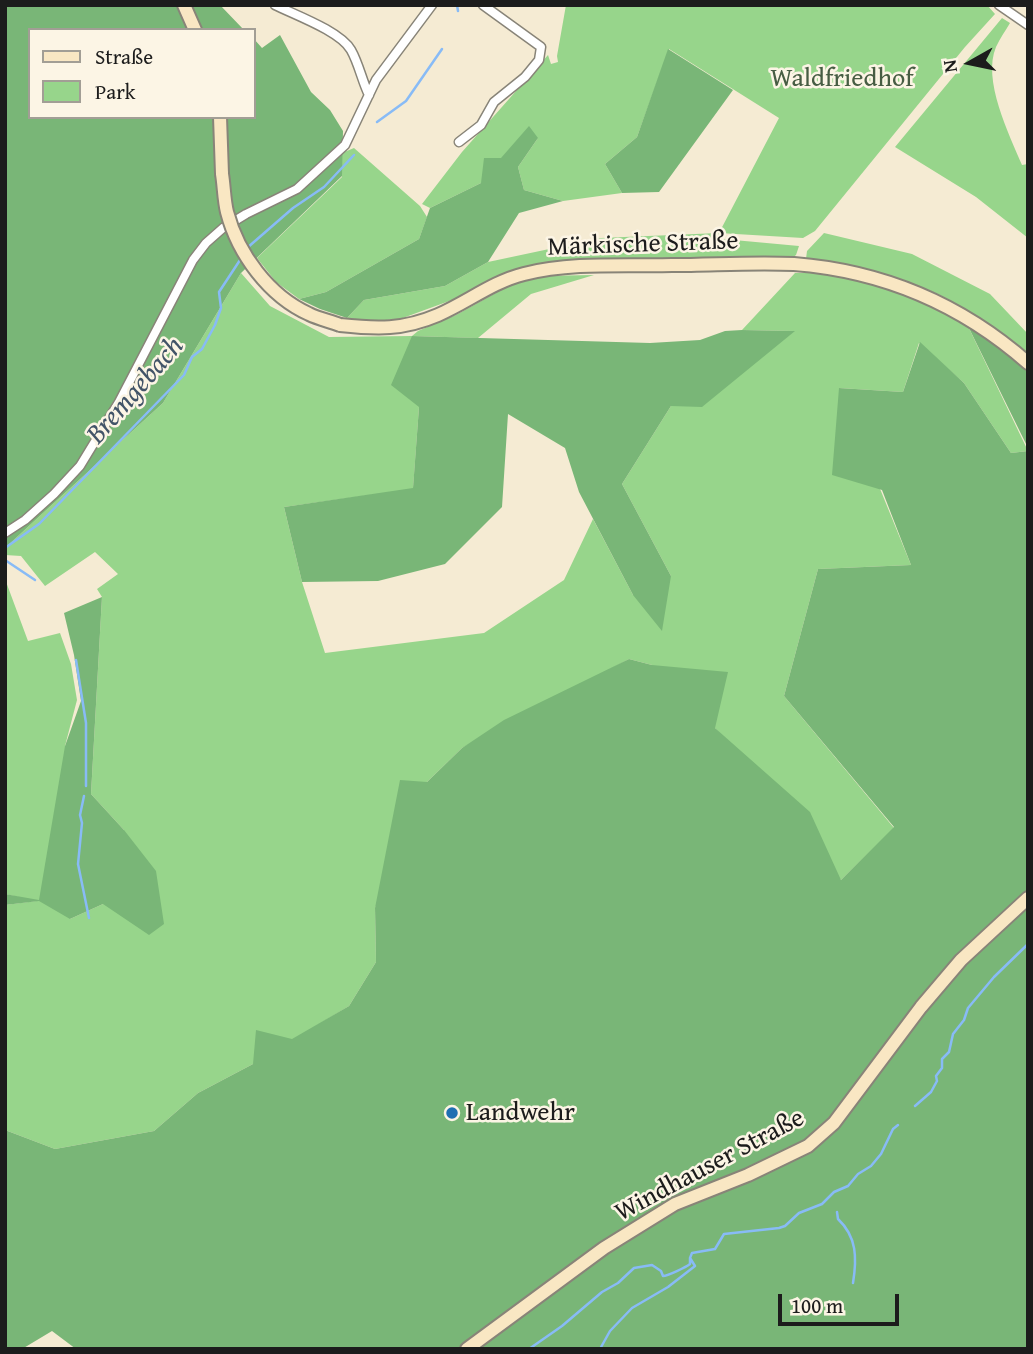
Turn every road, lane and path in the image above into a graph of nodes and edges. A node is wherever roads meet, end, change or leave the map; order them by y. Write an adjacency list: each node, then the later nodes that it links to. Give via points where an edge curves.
1 (184, 5): 9 (main road)
2 (275, 5): 10 (street, via 345,42)
3 (432, 5): 10 (street)
4 (483, 5): 12 (street, via 541,47 539,60 494,102 481,125)
5 (999, 5): 7 (street)
6 (1016, 5): 7 (street)
7 (1009, 13): 8 (street)
8 (1028, 25)
9 (194, 28)
10 (369, 95): 14 (street, via 345,145 317,172 297,189 246,214 206,243 80,466 25,520)
11 (220, 119): 13 (main road, Märkische Straße, bridge, via 227,211 245,254 259,275 290,303 340,325 377,329 414,323 502,281 544,270 792,264 858,274 935,300 967,316)
12 (459, 142)
13 (1028, 363)
14 (5, 533)
15 (1028, 898): 16 (main road, Windhauser Straße, via 961,960 834,1123 808,1146 675,1204 604,1248)
16 (467, 1349)

